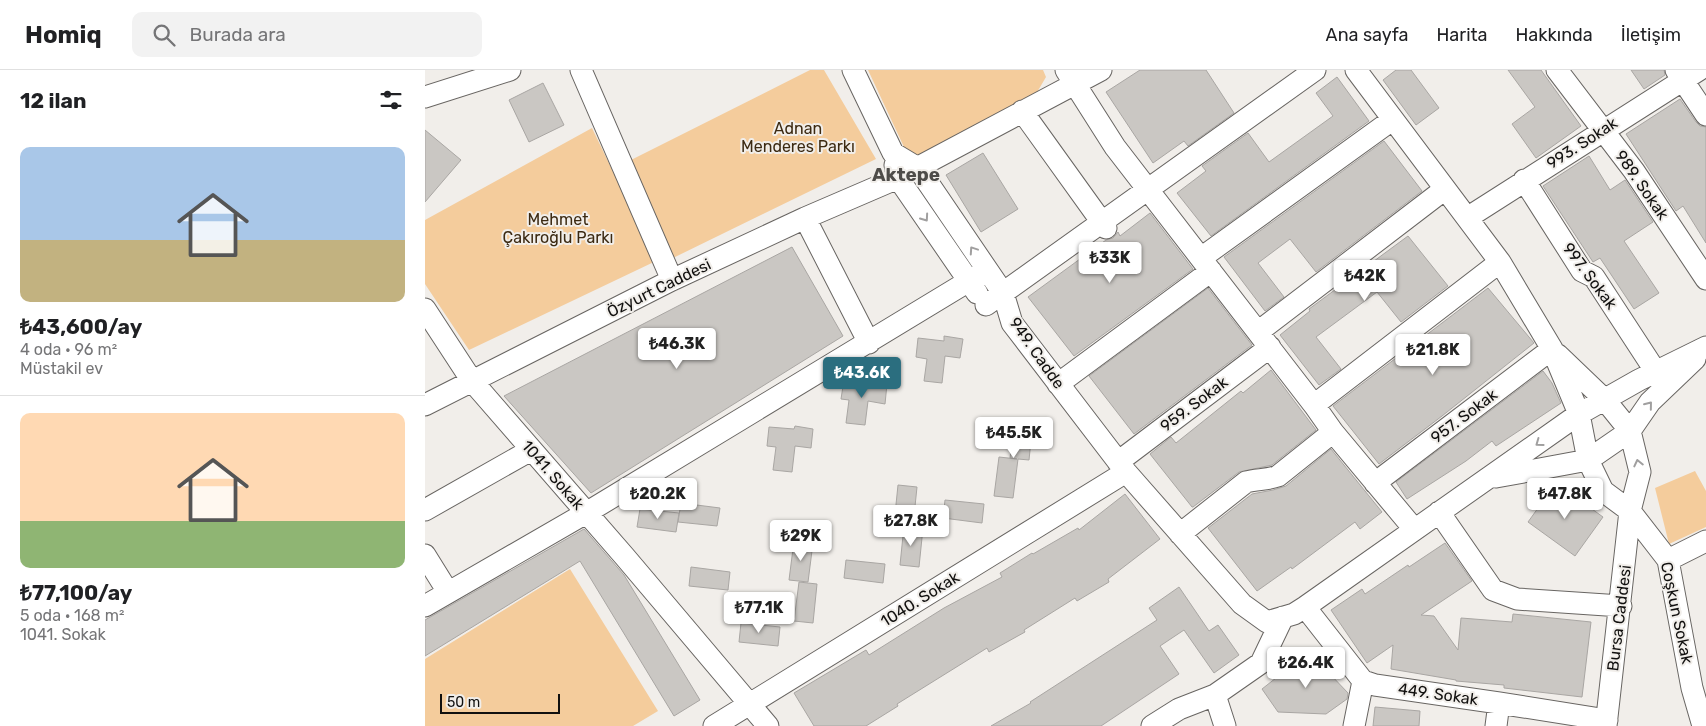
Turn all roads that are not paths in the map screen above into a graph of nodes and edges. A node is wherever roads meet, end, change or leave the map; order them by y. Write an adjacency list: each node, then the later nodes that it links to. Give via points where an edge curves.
1 (510, 70): 10 (street)
2 (581, 70): 28 (street)
3 (853, 70): 15 (street)
4 (1101, 70): 9 (street, Özyurt Caddesi)
5 (1315, 70): 20 (street)
6 (1557, 70): 14 (street, 989. Sokak)
7 (1362, 72): 13 (street)
8 (1686, 73): 12 (street); 14 (street, 993. Sokak)
9 (1073, 81): 11 (street, Özyurt Caddesi); 20 (street, via 1115,147)
10 (425, 97)
11 (1024, 114): 16 (street, Özyurt Caddesi); 23 (street)
12 (1706, 115)
13 (1392, 120): 19 (street); 25 (street)
14 (1603, 130): 17 (street, 993. Sokak); 27 (street, 989. Sokak)
15 (893, 153): 16 (street, 949. Cadde); 18 (street)
16 (921, 172): 18 (street, Özyurt Caddesi); 26 (street, 949. Cadde, one-way to 16)
17 (1525, 180): 22 (street, 993. Sokak); 36 (street, 997. Sokak, via 1582,271 1594,276)
18 (901, 182): 21 (street, Özyurt Caddesi); 29 (street, one-way to 29)
19 (1445, 189): 22 (street); 32 (street, 959. Sokak)
20 (1150, 192): 23 (street); 25 (street)
21 (805, 218): 28 (street, Özyurt Caddesi); 33 (street)
22 (1467, 218): 24 (street)
23 (1104, 225): 30 (street)
24 (1500, 262): 35 (street); 41 (street)
25 (1206, 264): 32 (street); 38 (street)
26 (987, 270): 29 (street); 30 (street, 949. Cadde)
27 (1706, 279)
28 (672, 280): 37 (street, Özyurt Caddesi)
29 (969, 282): 30 (street); 33 (street)
30 (997, 302): 38 (street, 949. Cadde)
31 (425, 309): 37 (street, 1041. Sokak)
32 (1264, 340): 41 (street); 47 (street, 959. Sokak)
33 (869, 343): 53 (street)
34 (1706, 348): 36 (street); 43 (street, one-way to 34, via 1650,402)
35 (1552, 349): 39 (street); 42 (street, Coşkun Sokak); 49 (street, 957. Sokak)
36 (1656, 372): 39 (street)
37 (472, 381): 40 (street, Özyurt Caddesi); 45 (street, 1041. Sokak)
38 (1058, 384): 47 (street, 949. Cadde)
39 (1605, 400): 42 (street); 43 (street)
40 (425, 405)
41 (1315, 405): 44 (street)
42 (1579, 414): 46 (street, Coşkun Sokak); 48 (street, one-way to 48)
43 (1631, 431): 46 (street); 51 (street, Bursa Caddesi, one-way to 43, via 1640,472)
44 (1333, 432): 49 (street); 55 (street, via 1278,476 1246,482)
45 (531, 450): 50 (street); 53 (street, 1041. Sokak)
46 (1588, 460): 48 (street); 51 (street, Coşkun Sokak, via 1603,492)
47 (1122, 467): 55 (street, 949. Cadde); 67 (street, 1040. Sokak)
48 (1489, 479): 52 (street)
49 (1375, 483): 54 (street)
50 (425, 510)
51 (1630, 511): 58 (street, Coşkun Sokak); 61 (street, Bursa Caddesi)
52 (1439, 512): 54 (street); 61 (street, via 1493,590 1517,599)
53 (586, 513): 59 (street); 67 (street, 1041. Sokak)
54 (1414, 529): 62 (street)
55 (1180, 534): 63 (street, 949. Cadde, via 1242,604 1267,622)
56 (1706, 541): 58 (street)
57 (425, 555): 59 (street)
58 (1668, 560): 75 (street, Coşkun Sokak, via 1692,688)
59 (448, 592): 60 (street)
60 (425, 606)
61 (1621, 606): 68 (street, Bursa Caddesi)
62 (1305, 607): 63 (street); 64 (street)
63 (1283, 617): 65 (street, via 1261,663)
64 (1363, 681): 66 (street, 449. Sokak); 73 (street)
65 (1215, 695): 71 (street, via 1179,709); 72 (street)
66 (1499, 703): 68 (street, 449. Sokak); 74 (street)
67 (749, 704): 69 (street, 1040. Sokak); 70 (street, 1041. Sokak)
68 (1606, 723)
69 (714, 726)
70 (768, 726)
71 (1152, 726)
72 (1225, 726)
73 (1355, 726)
74 (1496, 726)
75 (1703, 726)

